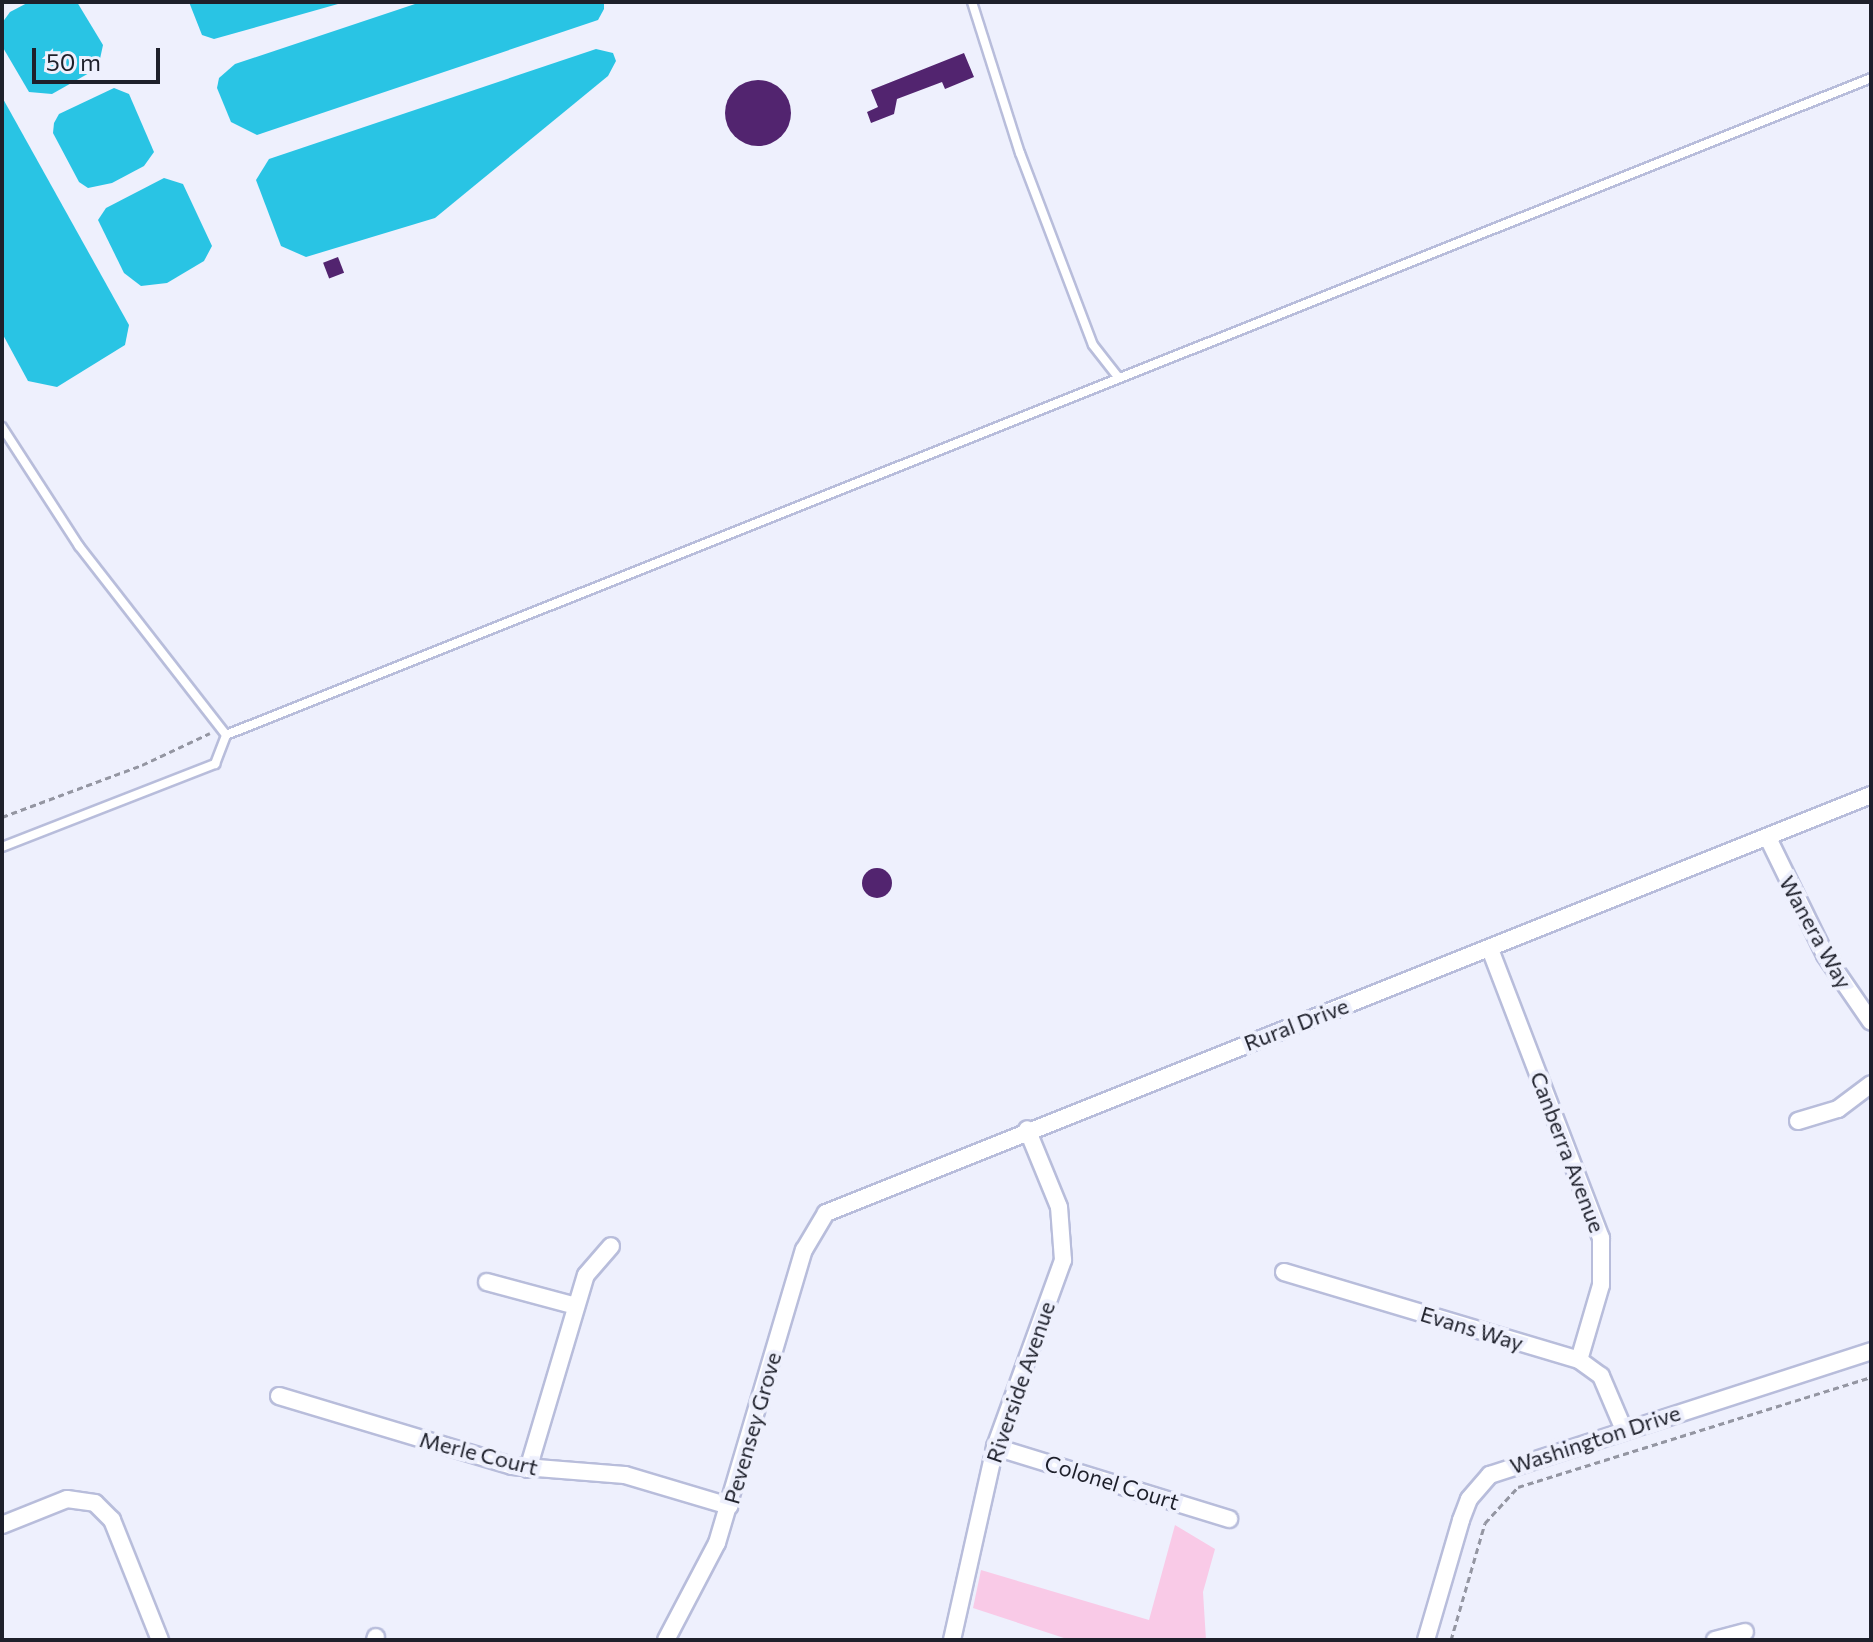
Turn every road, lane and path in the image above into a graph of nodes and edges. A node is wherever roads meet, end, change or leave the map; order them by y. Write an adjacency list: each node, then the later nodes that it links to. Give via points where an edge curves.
1 (972, 2): 3 (lane, via 1020,153 1093,345)
2 (1871, 78): 3 (lane)
3 (1118, 377): 5 (lane)
4 (2, 427): 5 (lane, via 79,546)
5 (223, 732): 7 (path); 9 (lane, via 215,764)
6 (1871, 795): 8 (street, Rural Drive)
7 (2, 817)
8 (1768, 838): 10 (street, Rural Drive); 11 (street, Wanera Way, via 1825,955)
9 (2, 847)
10 (1490, 949): 14 (street, Rural Drive); 21 (street, Canberra Avenue, via 1601,1238 1601,1285)
11 (1871, 1022)
12 (1871, 1084): 13 (street, via 1838,1109)
13 (1798, 1121)
14 (1027, 1129): 15 (street, Rural Drive); 25 (street, Riverside Avenue, via 1059,1207 1063,1260)
15 (826, 1213): 27 (street, Pevensey Grove, via 804,1250)
16 (611, 1246): 19 (street, via 589,1270)
17 (1284, 1272): 21 (street, Evans Way)
18 (487, 1282): 19 (street)
19 (576, 1306): 26 (street)
20 (1871, 1351): 24 (street, Washington Drive)
21 (1579, 1360): 24 (street, Evans Way, via 1601,1376)
22 (1871, 1377): 35 (path, via 1518,1487 1485,1523)
23 (279, 1396): 26 (street, Merle Court)
24 (1624, 1430): 34 (street, Washington Drive, via 1502,1468 1479,1486 1461,1520)
25 (995, 1447): 28 (street, Colonel Court); 33 (street, Riverside Avenue)
26 (528, 1469): 27 (street, Merle Court, via 625,1475)
27 (729, 1506): 32 (street, Pevensey Grove, via 717,1543)
28 (1229, 1519)
29 (2, 1525): 31 (street, via 67,1499 95,1503 112,1520)
30 (1745, 1632): 36 (street)
31 (160, 1640)
32 (666, 1640)
33 (952, 1640)
34 (1426, 1640)
35 (1451, 1640)
36 (1715, 1640)

